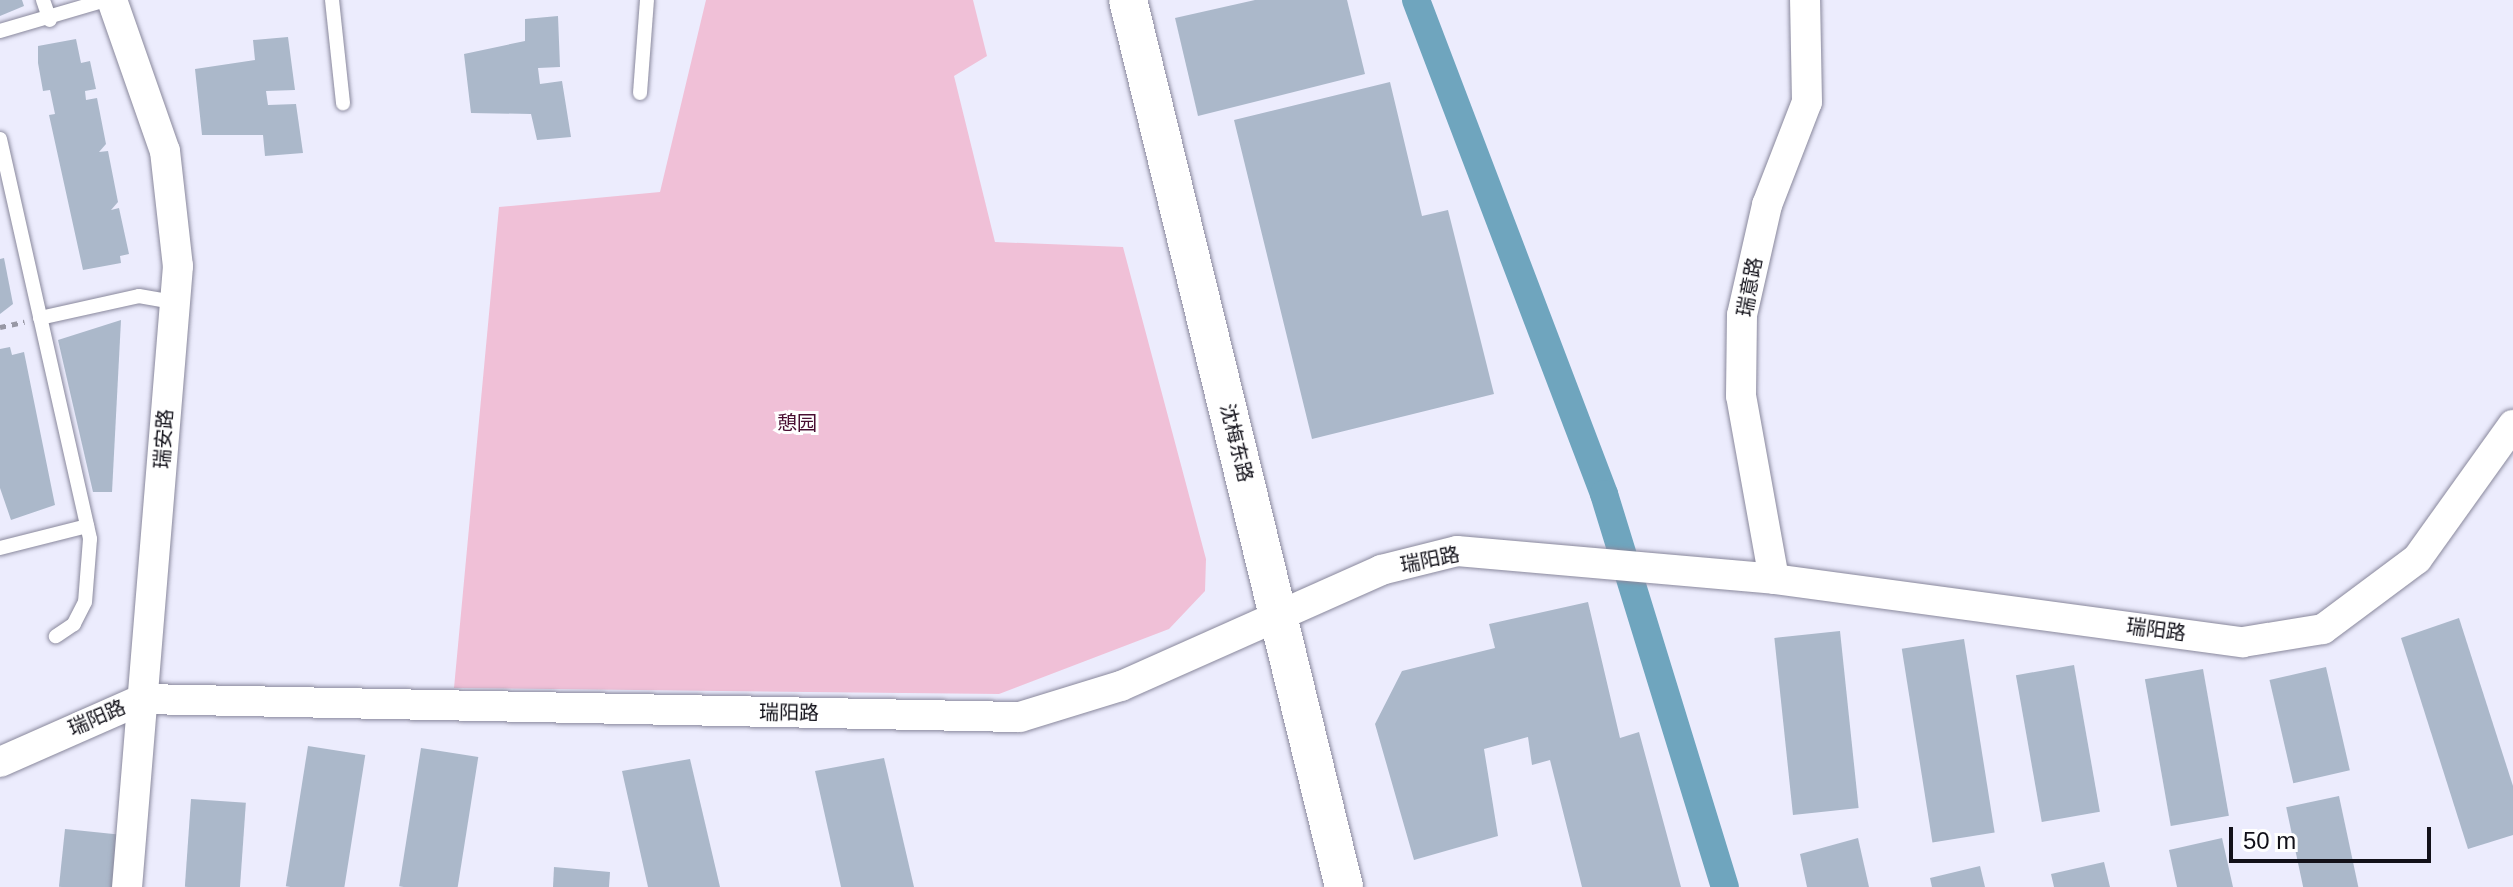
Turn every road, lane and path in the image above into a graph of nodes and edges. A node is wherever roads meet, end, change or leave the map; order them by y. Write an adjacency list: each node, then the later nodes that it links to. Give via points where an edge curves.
1 (43, 0): 7 (lane)
2 (109, 0): 7 (lane); 12 (street, 瑞安路, via 165,151 178,266)
3 (332, 0): 10 (lane)
4 (647, 0): 9 (lane)
5 (1128, 0): 18 (street, 沈梅东路)
6 (1805, 0): 17 (street, 瑞意路, via 1807,102 1767,205 1742,315 1741,396)
7 (50, 20): 8 (lane)
8 (0, 31)
9 (640, 93)
10 (343, 103)
11 (0, 139): 13 (lane)
12 (174, 302): 13 (lane, via 139,296); 20 (street, 瑞安路)
13 (40, 318): 15 (lane)
14 (2513, 425): 17 (street, 瑞阳路, via 2417,559 2323,629 2243,642)
15 (87, 526): 16 (lane); 19 (lane, via 85,602 74,624)
16 (0, 548)
17 (1774, 579): 18 (street, 瑞阳路, via 1457,551 1381,570)
18 (1278, 615): 20 (street, 瑞阳路, via 1121,686 1020,717); 23 (street, 沈梅东路)
19 (56, 636)
20 (143, 699): 21 (street, 瑞阳路); 22 (street, 瑞安路)
21 (0, 762)
22 (127, 887)
23 (1344, 887)

